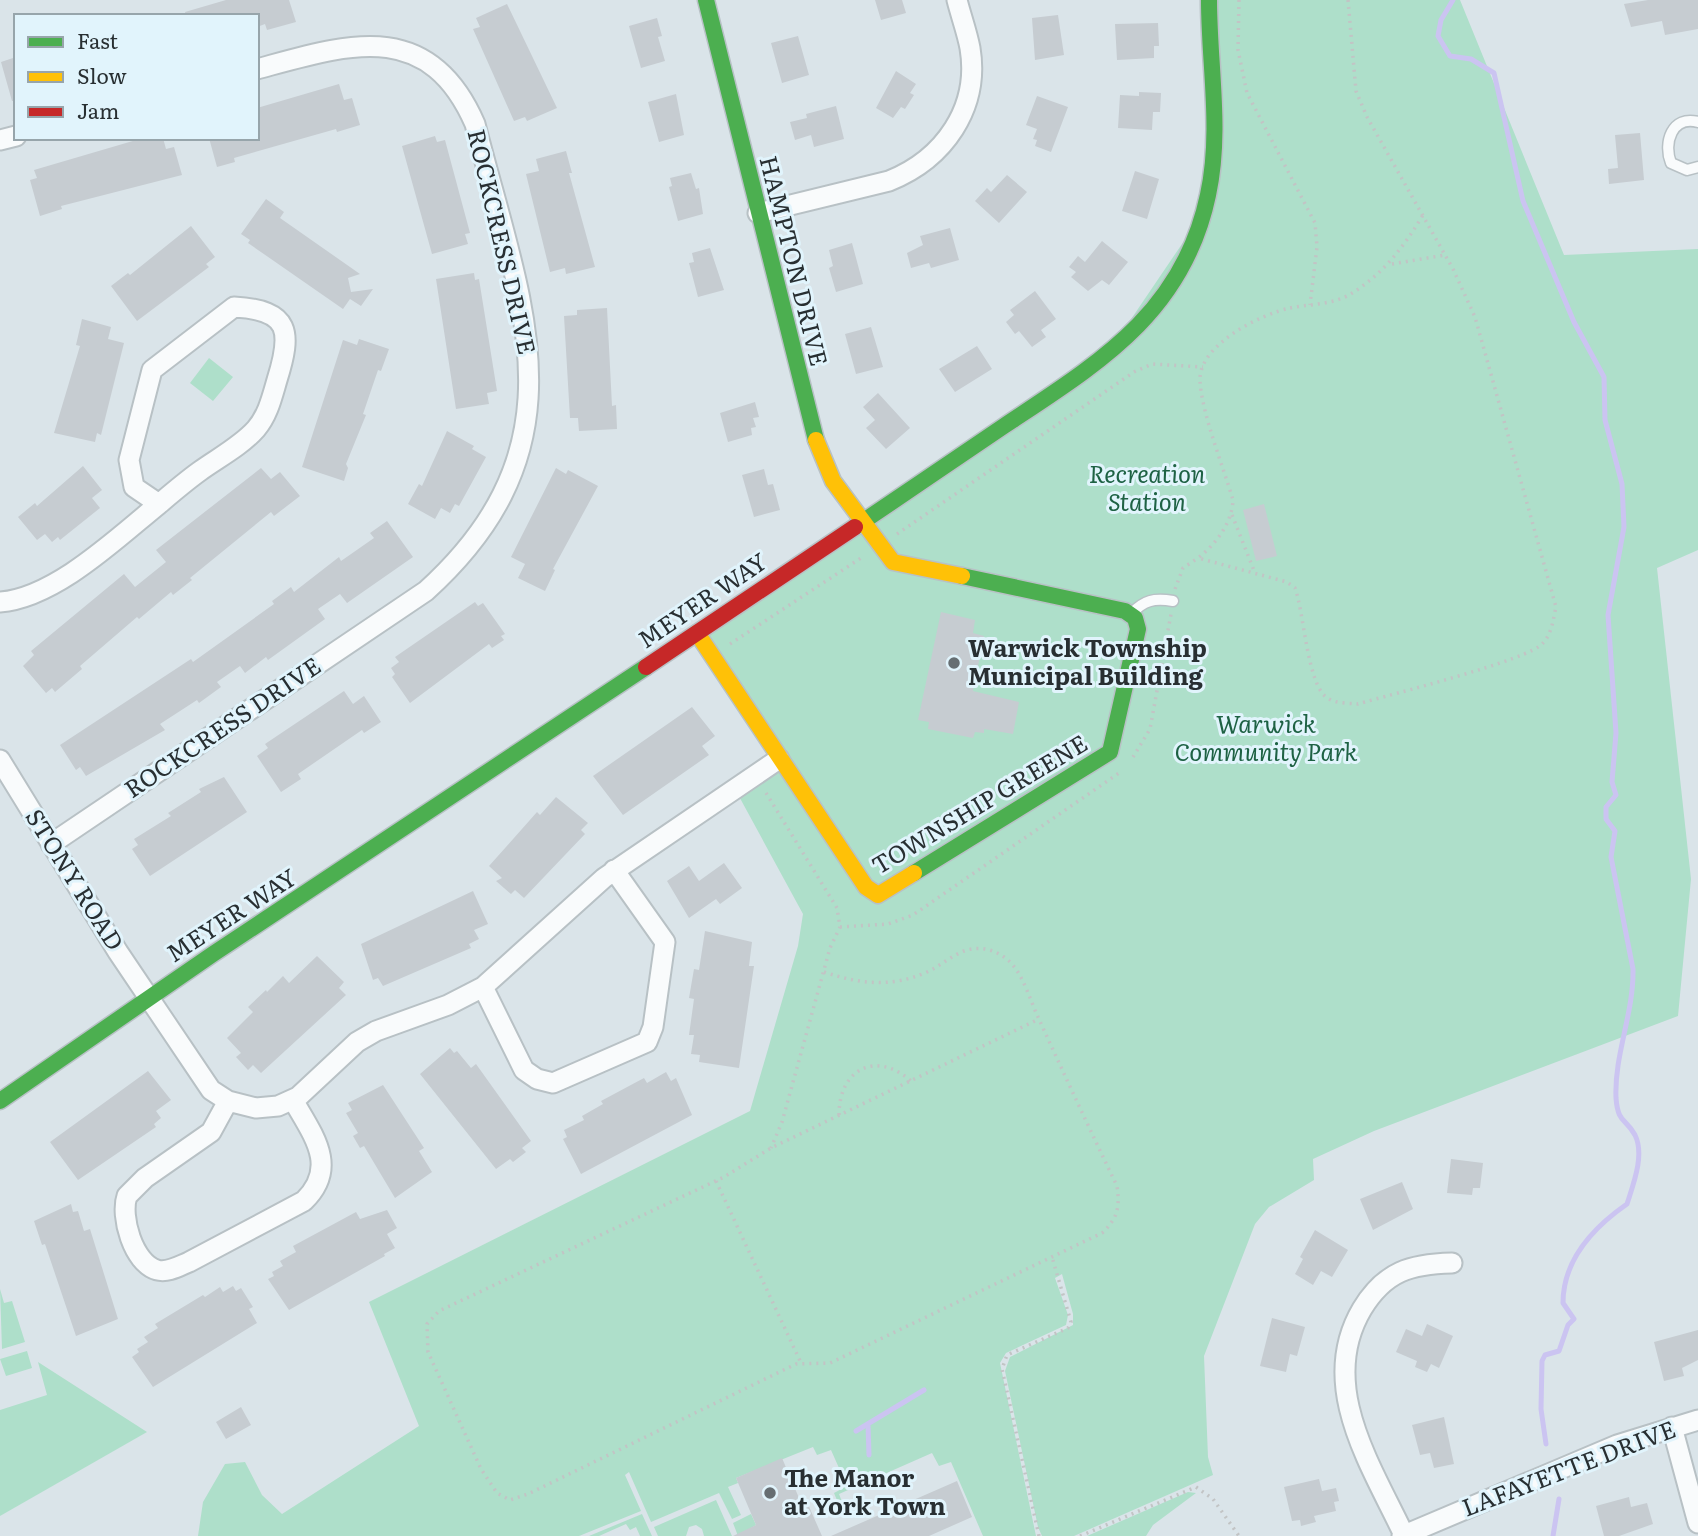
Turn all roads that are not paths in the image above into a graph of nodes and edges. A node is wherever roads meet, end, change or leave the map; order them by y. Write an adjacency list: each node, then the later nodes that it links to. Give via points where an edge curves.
1 (706, 0): 7 (street, HAMPTON DRIVE)
2 (957, 0): 7 (street, via 970,48 970,90 955,129 940,149 889,181)
3 (1209, 0): 9 (street, MEYER WAY, via 1213,175 1199,230 1170,290 1132,335 1104,359)
4 (259, 68): 16 (street, ROCKCRESS DRIVE, via 335,48 384,46 423,61 459,94 475,124 524,319 530,385 522,443 487,523 459,560 426,591)
5 (1698, 122): 6 (lane, via 1676,126 1668,135 1665,150 1671,163 1687,170)
6 (1698, 167)
7 (758, 213): 9 (street, HAMPTON DRIVE, via 819,452 831,480)
8 (159, 504): 8 (street, via 134,486 129,460 152,370 234,307 260,308 275,316 286,330 287,350 268,410 239,443); 11 (street, via 57,582 33,595)
9 (863, 521): 12 (street, via 877,548 893,562); 13 (street, MEYER WAY)
10 (1173, 601): 12 (lane, via 1157,598 1141,603)
11 (0, 602)
12 (1130, 614): 14 (street, TOWNSHIP GREENE, via 1138,629 1110,752 878,895 866,887)
13 (697, 633): 14 (street, TOWNSHIP GREENE); 19 (street, MEYER WAY)
14 (779, 759): 17 (street)
15 (0, 760): 16 (street, STONY ROAD)
16 (51, 844): 19 (street, STONY ROAD)
17 (609, 874): 18 (street); 18 (street, via 665,942 647,1042 553,1083 537,1079 524,1070)
18 (483, 987): 20 (street, via 357,1042)
19 (150, 999): 21 (street, MEYER WAY); 22 (street, STONY ROAD, via 211,1090)
20 (293, 1100): 22 (street, via 267,1107); 22 (street, via 316,1141 321,1162 321,1179 314,1191 304,1201 190,1262 157,1270 140,1257 125,1217 127,1196 211,1132)
21 (0, 1101)
22 (228, 1101)
23 (1452, 1263): 27 (street, via 1408,1267 1381,1285 1357,1318 1345,1358 1347,1405 1356,1433)
24 (1698, 1420): 25 (street, LAFAYETTE DRIVE)
25 (1671, 1427): 26 (street); 27 (street, LAFAYETTE DRIVE, via 1581,1459)
26 (1698, 1523)
27 (1403, 1536)

